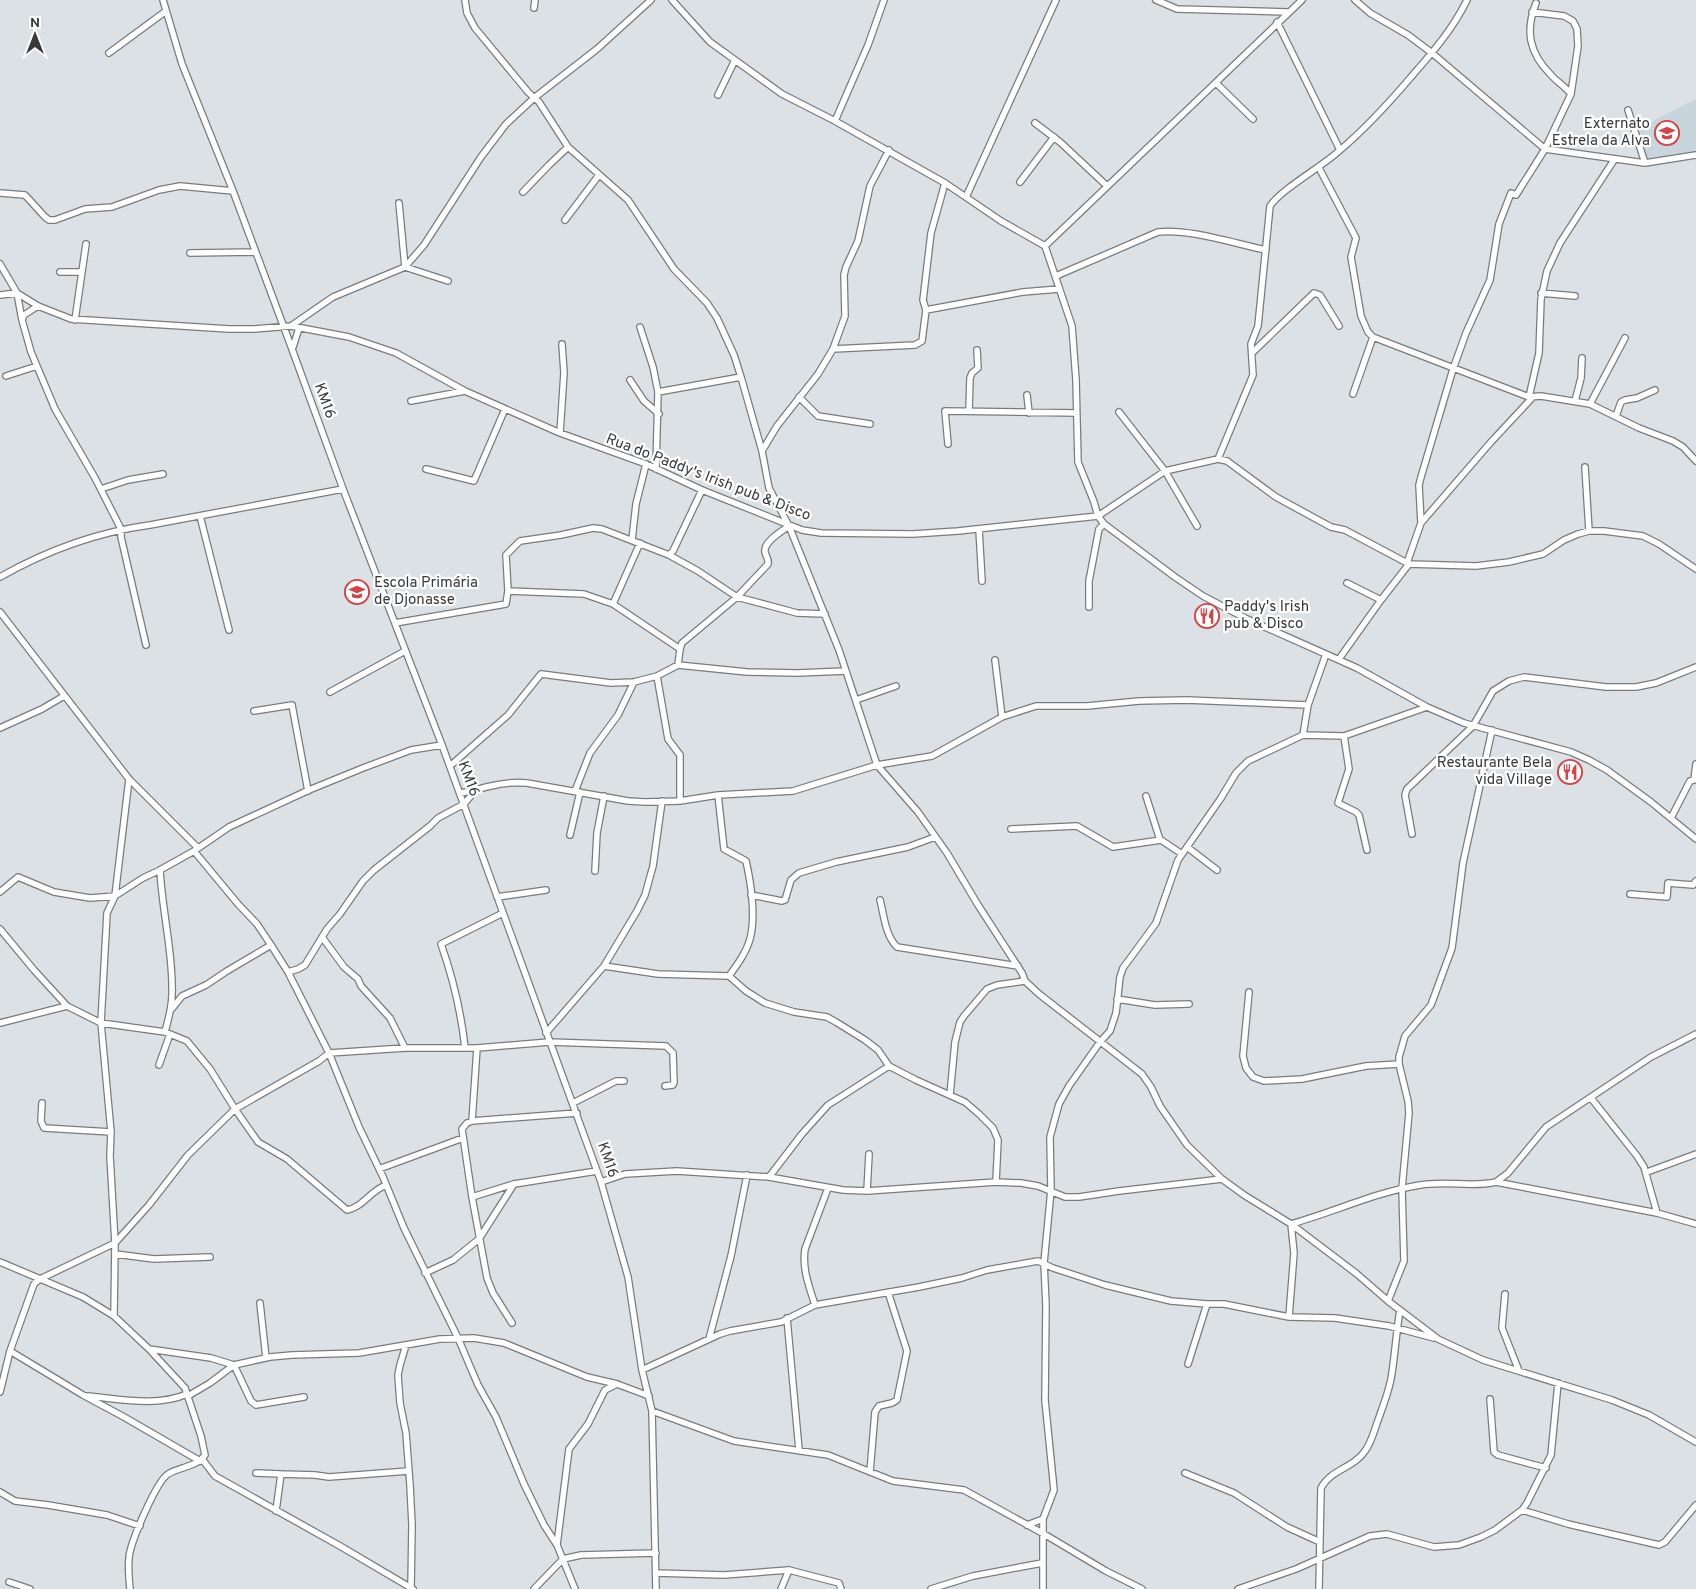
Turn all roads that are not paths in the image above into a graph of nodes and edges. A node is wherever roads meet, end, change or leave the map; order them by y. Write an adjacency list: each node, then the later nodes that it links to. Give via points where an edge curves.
1 (163, 0): 14 (street, KM16)
2 (465, 0): 24 (street, via 475,28)
3 (535, 0): 13 (street)
4 (651, 0): 24 (street)
5 (672, 0): 20 (street, via 710,42)
6 (884, 0): 27 (street)
7 (1056, 0): 45 (street)
8 (1156, 0): 15 (street, via 1177,9)
9 (1302, 0): 15 (street)
10 (1355, 0): 19 (street)
11 (1467, 0): 19 (street, via 1455,24)
12 (1536, 3): 16 (street)
13 (534, 8)
14 (166, 11): 18 (street); 42 (street, KM16, via 182,64)
15 (1288, 12): 17 (street)
16 (1532, 12): 22 (street, via 1529,31 1532,50); 22 (street, via 1564,16 1573,21 1577,29 1578,46)
17 (1277, 22): 21 (street); 33 (street)
18 (109, 53)
19 (1432, 54): 31 (street); 33 (street)
20 (735, 60): 23 (street); 27 (street, via 782,94)
21 (1216, 83): 26 (street); 41 (street)
22 (1571, 94): 31 (street)
23 (718, 96)
24 (534, 98): 30 (street); 54 (street, via 499,132 424,245)
25 (1628, 110): 36 (street)
26 (1253, 119)
27 (835, 121): 32 (street)
28 (1035, 123): 29 (street)
29 (1054, 137): 39 (street); 41 (street)
30 (568, 147): 38 (street); 43 (street)
31 (1545, 149): 35 (street); 82 (street, via 1516,195 1511,194 1499,224 1490,280)
32 (888, 150): 40 (street); 77 (street, via 870,186 858,241 846,267 845,316)
33 (1340, 150): 37 (street)
34 (1696, 155): 36 (street)
35 (1614, 160): 36 (street); 61 (street, via 1560,243)
36 (1645, 164)
37 (1319, 168): 50 (street, via 1270,206); 73 (street, via 1356,238 1351,257 1361,316)
38 (599, 175): 47 (street); 84 (street, via 628,200 674,269 712,309)
39 (1020, 182)
40 (945, 183): 45 (street); 65 (street, via 931,233 923,300)
41 (1107, 186): 49 (street)
42 (233, 191): 44 (street, via 174,187 112,207 92,207 55,220 45,217 25,195); 51 (street, KM16)
43 (523, 192)
44 (0, 193)
45 (966, 197): 49 (street)
46 (398, 203): 54 (street)
47 (565, 220)
48 (86, 244): 56 (street)
49 (1045, 246): 57 (street)
50 (1266, 250): 57 (street, via 1165,231); 79 (street)
51 (255, 252): 52 (street); 71 (street, KM16)
52 (190, 253)
53 (0, 264): 60 (street)
54 (405, 268): 58 (street); 68 (street, via 333,297)
55 (60, 272): 56 (street)
56 (81, 272): 67 (street)
57 (1056, 276): 59 (street)
58 (448, 281)
59 (1059, 289): 65 (street, via 1023,292); 100 (street, via 1072,326)
60 (17, 293): 62 (street); 64 (street); 66 (street)
61 (1541, 293): 63 (street); 92 (street, via 1540,353)
62 (0, 295)
63 (1575, 296)
64 (38, 306): 66 (street); 67 (street)
65 (926, 310): 77 (street, via 922,340 915,345)
66 (22, 320): 81 (street)
67 (75, 320): 71 (street, via 229,329)
68 (291, 326): 71 (street); 72 (street, Rua do Paddy's Irish pub & Disco)
69 (1339, 326): 79 (street, via 1320,296 1314,293)
70 (640, 327): 88 (street)
71 (284, 328): 76 (street, KM16)
72 (298, 328): 76 (street); 87 (street, Rua do Paddy's Irish pub & Disco, via 348,337 396,353)
73 (1373, 338): 82 (street); 89 (street)
74 (1625, 338): 95 (street)
75 (562, 344): 104 (street, via 564,373)
76 (292, 348): 116 (street, KM16)
77 (834, 349): 91 (street)
78 (977, 350): 97 (street, via 978,368 970,378)
79 (1252, 352): 107 (street, via 1253,375)
80 (1582, 358): 94 (street)
81 (37, 366): 83 (street); 115 (street, via 55,409)
82 (1453, 369): 92 (street); 120 (street, via 1420,485)
83 (6, 376)
84 (741, 378): 88 (street); 106 (street)
85 (630, 380): 101 (street)
86 (1655, 390): 102 (street, via 1624,400)
87 (465, 391): 93 (street); 96 (street, Rua do Paddy's Irish pub & Disco)
88 (658, 392): 101 (street)
89 (1353, 394)
90 (1028, 395): 99 (street)
91 (799, 397): 103 (street, via 818,416); 106 (street)
92 (1530, 398): 94 (street, via 1541,396); 120 (street)
93 (411, 401)
94 (1575, 401): 95 (street)
95 (1590, 404): 102 (street)
96 (505, 409): 104 (street, Rua do Paddy's Irish pub & Disco); 111 (street, via 474,482)
97 (969, 411): 99 (street); 105 (street, via 944,412)
98 (1119, 412): 113 (street)
99 (1029, 413): 100 (street)
100 (1076, 413): 119 (street, via 1078,462)
101 (658, 414): 112 (street)
102 (1616, 416): 108 (street, via 1673,441)
103 (870, 424)
104 (560, 433): 109 (street, Rua do Paddy's Irish pub & Disco)
105 (948, 444)
106 (762, 451): 122 (street, via 769,488)
107 (1218, 459): 113 (street); 130 (street, via 1227,461 1276,497)
108 (1696, 461)
109 (646, 464): 112 (street, Rua do Paddy's Irish pub & Disco); 127 (street, via 636,504)
110 (1585, 467): 126 (street)
111 (426, 469)
112 (656, 469): 117 (street, Rua do Paddy's Irish pub & Disco)
113 (1165, 471): 119 (street); 123 (street)
114 (163, 474): 115 (street)
115 (101, 489): 124 (street)
116 (343, 489): 118 (street); 142 (street, KM16)
117 (702, 490): 122 (street, Rua do Paddy's Irish pub & Disco); 129 (street)
118 (200, 516): 124 (street); 143 (street)
119 (1098, 516): 121 (street); 125 (street, Rua do Paddy's Irish pub & Disco)
120 (1421, 523): 130 (street)
121 (1104, 524): 139 (street, via 1098,534 1089,581); 147 (street, via 1203,596)
122 (789, 526): 125 (street, Rua do Paddy's Irish pub & Disco, via 821,533 913,534); 136 (street, via 768,543 765,551 768,564); 141 (street)
123 (1197, 526)
124 (121, 529): 132 (street, via 63,547); 144 (street)
125 (979, 529): 133 (street)
126 (1589, 531): 130 (street, via 1564,540 1543,554 1509,562 1476,566); 131 (street, via 1643,536)
127 (632, 540): 128 (street); 135 (street, via 593,528 520,541 506,555)
128 (640, 543): 129 (street); 138 (street)
129 (669, 555): 136 (street)
130 (1408, 564): 137 (street)
131 (1696, 569)
132 (0, 577)
133 (982, 581)
134 (1347, 583): 137 (street)
135 (508, 591): 138 (street, via 584,594); 142 (street, via 506,604)
136 (737, 597): 141 (street, via 797,613); 145 (street, via 682,643)
137 (1381, 600): 148 (street)
138 (613, 604): 145 (street)
139 (1089, 607)
140 (0, 612): 157 (street)
141 (825, 614): 152 (street)
142 (394, 624): 146 (street, KM16)
143 (229, 630)
144 (146, 645)
145 (680, 649): 150 (street)
146 (405, 651): 156 (street); 168 (street, KM16)
147 (1326, 654): 148 (street); 159 (street)
148 (1339, 659): 160 (street)
149 (995, 660): 162 (street)
150 (678, 665): 152 (street, via 748,672); 153 (street)
151 (1696, 667): 163 (street, via 1656,683 1636,687 1606,687 1524,677 1493,691)
152 (846, 670): 158 (street)
153 (657, 676): 154 (street); 181 (street, via 668,739 680,755)
154 (634, 682): 171 (street, via 611,683 541,674 508,715); 175 (street, via 618,715 590,754)
155 (896, 686): 158 (street)
156 (330, 692)
157 (64, 696): 164 (street); 172 (street)
158 (856, 700): 170 (street)
159 (1308, 705): 162 (street, via 1139,701 1036,706); 166 (street)
160 (1427, 707): 163 (street); 167 (street)
161 (254, 711): 173 (street, via 292,705)
162 (1002, 717): 170 (street, via 932,756)
163 (1473, 726): 165 (street); 185 (street, via 1406,789)
164 (0, 728)
165 (1492, 730): 183 (street, via 1589,760); 232 (street, via 1463,863 1452,948 1431,1005 1405,1036)
166 (1303, 735): 167 (street); 190 (street, via 1248,761 1236,773)
167 (1344, 736): 192 (street, via 1349,772 1338,803 1359,815)
168 (442, 745): 171 (street, KM16); 173 (street, via 411,750)
169 (1696, 764): 183 (street, via 1694,780 1690,781)
170 (877, 765): 177 (street, via 793,791); 187 (street)
171 (450, 766): 176 (street, KM16)
172 (129, 779): 191 (street); 202 (street)
173 (308, 791): 191 (street, via 229,827)
174 (475, 792): 175 (street, via 514,782); 176 (street); 182 (street)
175 (578, 792): 178 (street); 186 (street)
176 (460, 793): 182 (street, KM16)
177 (718, 795): 181 (street); 201 (street, via 724,847 727,852 746,861)
178 (604, 796): 180 (street, via 628,801); 196 (street, via 597,833)
179 (1146, 796): 189 (street)
180 (662, 801): 181 (street); 211 (street, via 653,866 645,895)
181 (680, 801)
182 (464, 804): 203 (street, KM16); 208 (street, via 438,818 374,870)
183 (1671, 818): 188 (street)
184 (1011, 829): 189 (street, via 1077,826 1113,847)
185 (1412, 834)
186 (570, 835)
187 (935, 837): 201 (street, via 908,847 799,873 782,901); 212 (street)
188 (1696, 839)
189 (1160, 840): 193 (street)
190 (1187, 847): 193 (street); 195 (street)
191 (196, 850): 194 (street); 210 (street)
192 (1367, 850)
193 (1182, 854): 217 (street, via 1156,923 1123,968)
194 (160, 870): 202 (street); 220 (street, via 172,987)
195 (1216, 870)
196 (595, 871)
197 (1696, 881): 200 (street, via 1693,886 1668,884 1667,897)
198 (546, 890): 203 (street)
199 (0, 892): 202 (street, via 18,877 54,892 90,898)
200 (1630, 894)
201 (752, 895): 214 (street, via 750,939)
202 (115, 896): 222 (street, via 107,913)
203 (498, 897): 205 (street, KM16)
204 (880, 900): 212 (street, via 892,942 897,946)
205 (503, 913): 224 (street, KM16); 229 (street, via 441,944 456,992)
206 (0, 929): 207 (street)
207 (5, 935): 209 (street); 219 (street)
208 (322, 937): 213 (street, via 305,965); 228 (street, via 390,1018)
209 (0, 940)
210 (271, 945): 213 (street); 220 (street, via 182,996)
211 (604, 966): 214 (street, via 658,974); 224 (street)
212 (1018, 966): 215 (street)
213 (288, 972): 231 (street)
214 (729, 976): 234 (street, via 765,1003 828,1017 872,1045)
215 (1026, 981): 227 (street); 237 (street, via 987,989 960,1022)
216 (1249, 992): 232 (street, via 1243,1056 1252,1077 1264,1081 1302,1079 1366,1066)
217 (1117, 999): 218 (street); 227 (street, via 1114,1023)
218 (1189, 1004)
219 (67, 1006): 221 (street); 222 (street)
220 (170, 1011): 223 (street)
221 (0, 1023)
222 (101, 1023): 223 (street); 244 (street)
223 (168, 1033): 233 (street); 241 (street, via 191,1044)
224 (546, 1033): 226 (street, KM16)
225 (1696, 1034): 238 (street, via 1651,1057)
226 (550, 1042): 230 (street); 236 (street, via 666,1046 673,1054 674,1082); 240 (street, KM16)
227 (1100, 1042): 253 (street, via 1142,1074 1187,1145); 262 (street, via 1057,1109 1050,1137)
228 (404, 1048): 229 (street); 231 (street)
229 (464, 1048): 230 (street)
230 (477, 1048): 243 (street)
231 (329, 1053): 241 (street); 248 (street)
232 (1398, 1064): 260 (street, via 1409,1107)
233 (159, 1065)
234 (889, 1066): 237 (street); 252 (street, via 828,1105)
235 (624, 1081): 240 (street, via 616,1081)
236 (665, 1086)
237 (950, 1095): 255 (street, via 965,1102 996,1134)
238 (1591, 1098): 250 (street); 256 (street, via 1546,1127 1508,1173)
239 (42, 1103): 244 (street, via 44,1128)
240 (573, 1103): 242 (street, KM16)
241 (235, 1109): 257 (street, via 258,1142 287,1159 347,1210 360,1205); 268 (street, via 188,1155)
242 (577, 1113): 243 (street); 249 (street, KM16)
243 (472, 1121): 245 (street, via 462,1129)
244 (111, 1132): 268 (street)
245 (463, 1138): 248 (street); 263 (street)
246 (868, 1154): 261 (street)
247 (1696, 1154): 250 (street)
248 (379, 1169): 257 (street)
249 (598, 1171): 254 (street, KM16); 258 (street)
250 (1646, 1172): 264 (street)
251 (747, 1175): 252 (street); 254 (street, via 677,1171 625,1174); 288 (street)
252 (769, 1177): 259 (street)
253 (1222, 1179): 262 (street, via 1079,1197 1066,1197); 265 (street)
254 (601, 1182): 296 (street, KM16, via 628,1278)
255 (996, 1182): 261 (street); 262 (street, via 1021,1183)
256 (1496, 1182): 260 (street, via 1483,1185 1438,1183); 264 (street)
257 (386, 1184): 273 (street)
258 (514, 1184): 263 (street); 267 (street)
259 (828, 1188): 261 (street); 280 (street, via 804,1256 805,1275)
260 (1402, 1188): 265 (street); 277 (street, via 1404,1261)
261 (867, 1190)
262 (1051, 1190): 272 (street)
263 (472, 1197): 267 (street)
264 (1657, 1213): 266 (street)
265 (1291, 1224): 277 (street); 283 (street, via 1294,1254)
266 (1696, 1224)
267 (479, 1239): 273 (street, via 453,1260); 285 (street, via 487,1278)
268 (115, 1243): 269 (street); 274 (street); 282 (street)
269 (115, 1254): 270 (street, via 154,1259); 282 (street)
270 (210, 1257)
271 (0, 1262): 274 (street)
272 (1044, 1263): 275 (street, via 1028,1262); 279 (street, via 1105,1285 1171,1301); 322 (street, via 1045,1400 1054,1490)
273 (426, 1273): 287 (street)
274 (40, 1279): 282 (street, via 83,1297); 292 (street, via 30,1290)
275 (888, 1292): 280 (street); 314 (street, via 906,1346 906,1360 897,1400 879,1406 875,1412)
276 (1505, 1294): 297 (street, via 1502,1328)
277 (1388, 1301): 281 (street)
278 (260, 1303): 293 (street)
279 (1207, 1304): 283 (street, via 1224,1304); 294 (street)
280 (815, 1305): 284 (street)
281 (1400, 1310): 286 (street); 289 (street)
282 (114, 1315): 291 (street)
283 (1289, 1317): 286 (street, via 1335,1318)
284 (787, 1318): 288 (street); 310 (street)
285 (512, 1323)
286 (1397, 1328): 289 (street); 326 (street, via 1391,1379 1368,1446 1364,1454 1332,1475 1322,1488)
287 (458, 1338): 290 (street); 298 (street, via 504,1343 587,1377); 327 (street, via 524,1484)
288 (708, 1339): 296 (street)
289 (1438, 1339): 297 (street, via 1483,1360)
290 (406, 1346): 293 (street, via 359,1353); 313 (street, via 398,1375)
291 (149, 1349): 295 (street, via 211,1358); 304 (street)
292 (10, 1351): 302 (street); 303 (street)
293 (266, 1358): 295 (street)
294 (1188, 1364)
295 (234, 1365): 304 (street); 305 (street, via 256,1405)
296 (642, 1370): 306 (street, KM16)
297 (1519, 1370): 299 (street)
298 (600, 1379): 300 (street); 301 (street)
299 (1558, 1383): 309 (street, via 1649,1415); 312 (street, via 1551,1455)
300 (617, 1384): 301 (street); 306 (street)
301 (605, 1390): 327 (street, via 588,1424 569,1449)
302 (0, 1392)
303 (83, 1395): 304 (street, via 162,1401); 311 (street)
304 (188, 1395): 311 (street, via 205,1450)
305 (304, 1396)
306 (649, 1396): 308 (street, KM16)
307 (1490, 1399): 312 (street, via 1494,1452)
308 (652, 1411): 310 (street, via 734,1442); 328 (street, KM16)
309 (1696, 1442)
310 (799, 1450): 314 (street, via 838,1458)
311 (201, 1460): 321 (street, via 215,1476); 323 (street, via 168,1474 162,1480)
312 (1546, 1468): 320 (street)
313 (409, 1471): 317 (street, via 329,1477); 337 (street)
314 (870, 1472): 324 (street, via 903,1483 960,1489)
315 (256, 1473): 317 (street)
316 (1185, 1473): 326 (street, via 1234,1493 1287,1527)
317 (281, 1474): 321 (street)
318 (0, 1492): 323 (street, via 15,1502 107,1515)
319 (1696, 1504): 320 (street, via 1659,1545)
320 (1522, 1510): 330 (street, via 1495,1530 1459,1544 1434,1547 1400,1536 1378,1534)
321 (276, 1511): 337 (street)
322 (1043, 1519): 324 (street); 325 (street)
323 (140, 1526): 336 (street, via 129,1557)
324 (1027, 1526): 325 (street)
325 (1044, 1534): 331 (street); 345 (street)
326 (1320, 1542): 330 (street)
327 (557, 1545): 329 (street)
328 (656, 1553): 329 (street, via 581,1555); 333 (street, KM16)
329 (563, 1559): 338 (street); 339 (street)
330 (1319, 1560): 346 (street); 347 (street)
331 (1042, 1563): 343 (street, via 974,1576); 344 (street)
332 (789, 1570): 333 (street, via 724,1575); 341 (street); 342 (street, via 839,1583)
333 (656, 1573): 340 (street, KM16)
334 (9, 1582): 335 (street)
335 (30, 1589)
336 (130, 1589)
337 (412, 1589)
338 (534, 1589)
339 (575, 1589)
340 (656, 1589)
341 (781, 1589)
342 (841, 1589)
343 (931, 1589)
344 (1043, 1589)
345 (1142, 1589)
346 (1238, 1589)
347 (1319, 1589)

